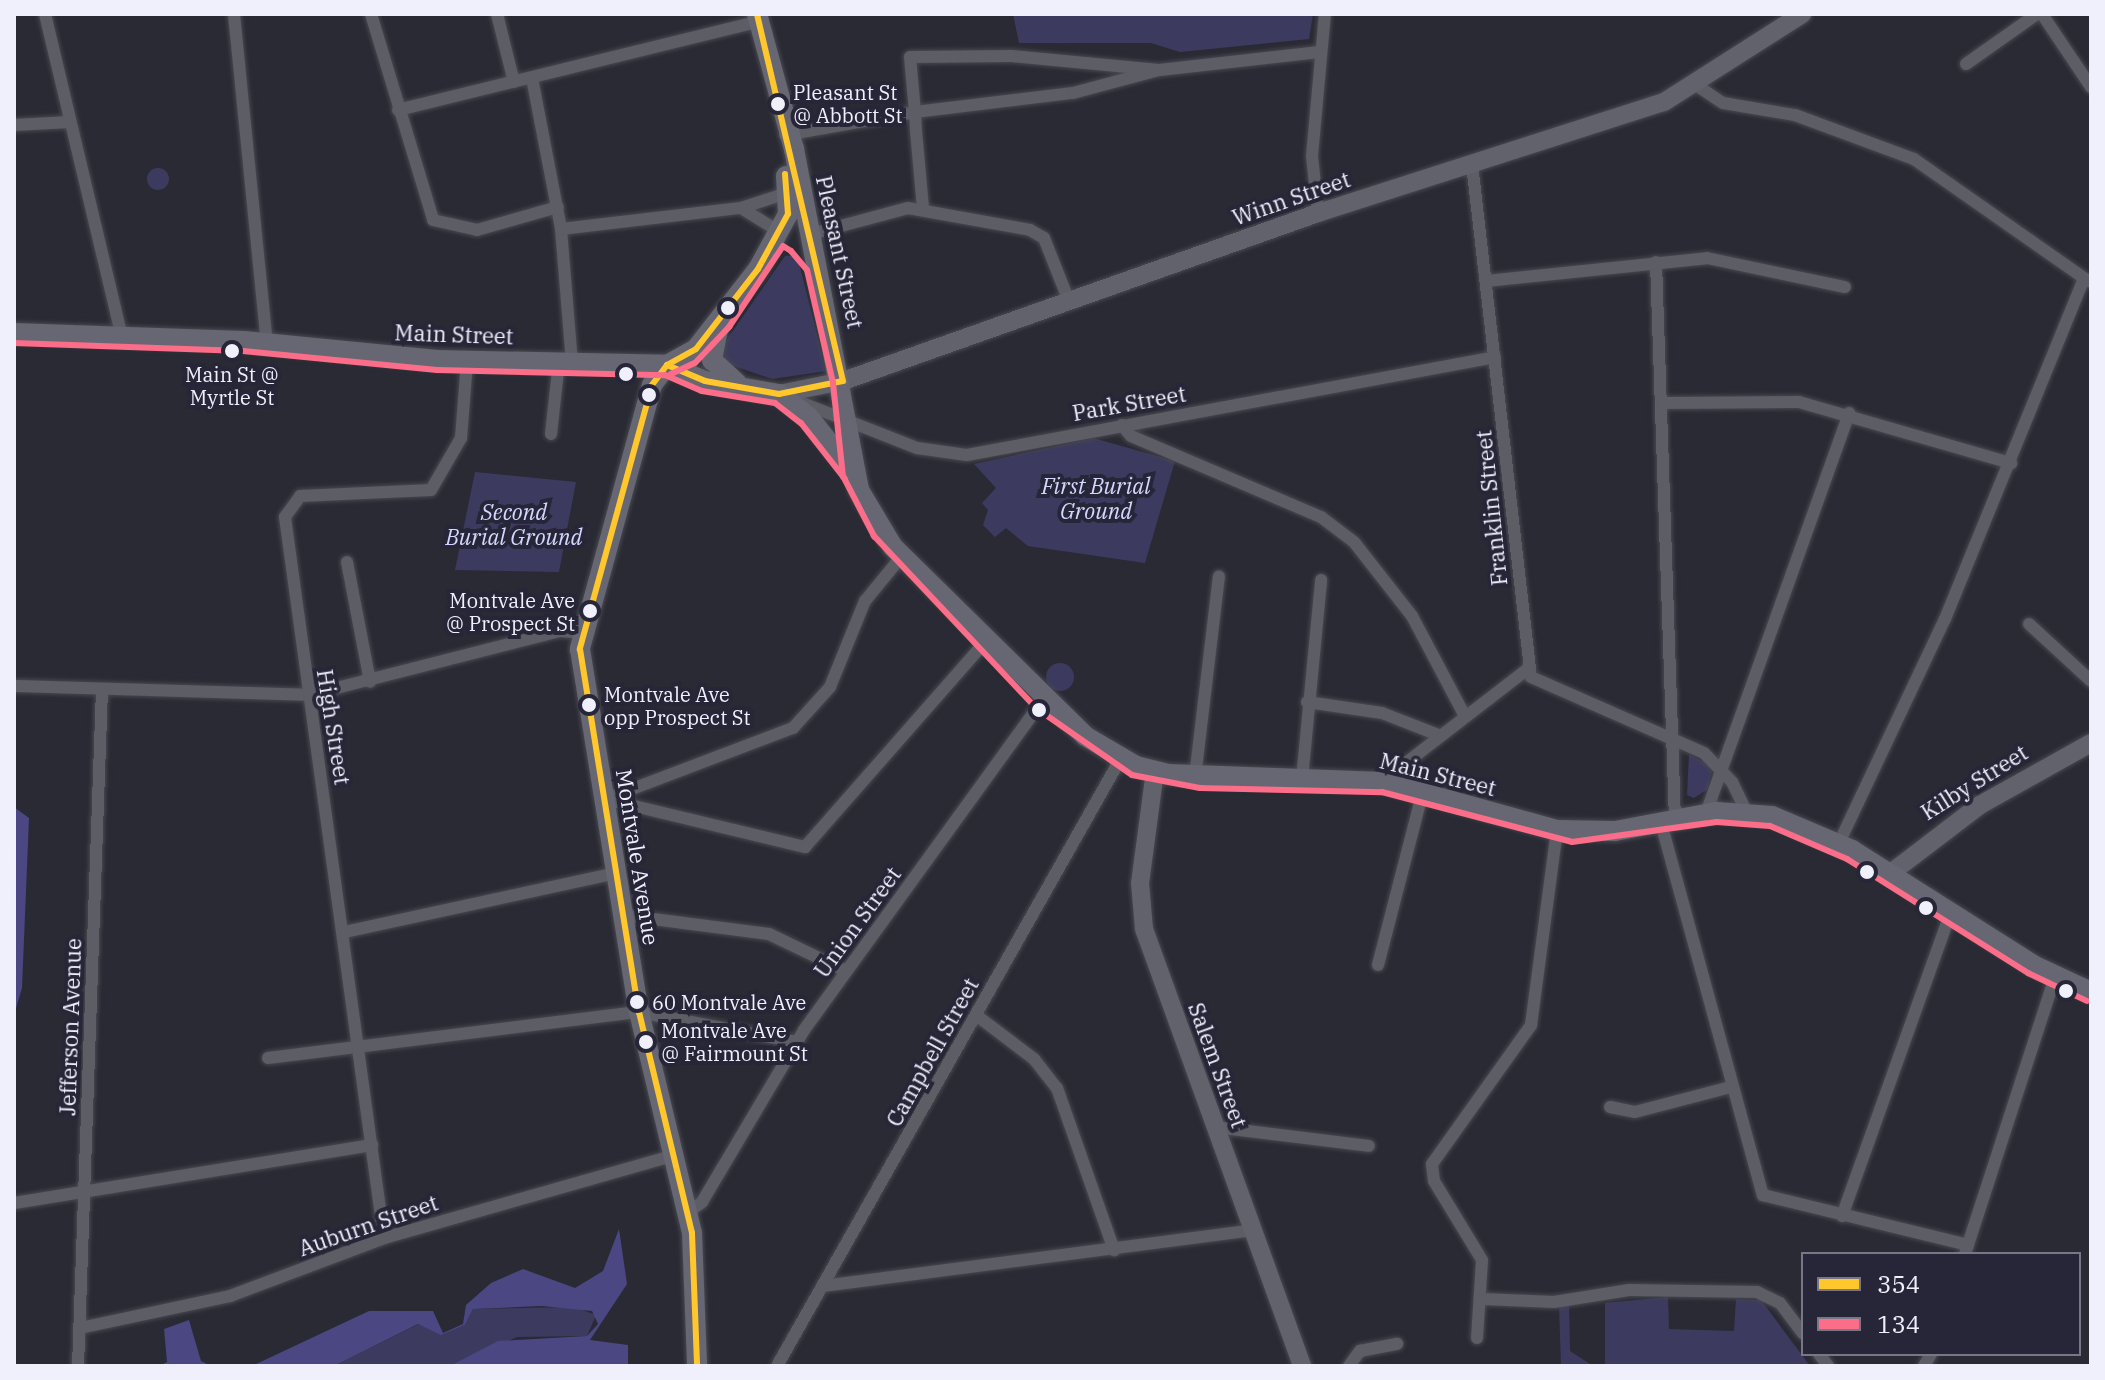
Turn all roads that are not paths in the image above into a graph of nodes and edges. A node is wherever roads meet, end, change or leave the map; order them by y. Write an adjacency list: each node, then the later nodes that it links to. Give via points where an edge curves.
1 (45, 14): 18 (street)
2 (234, 14): 39 (street)
3 (371, 14): 16 (street)
4 (497, 14): 13 (street)
5 (1325, 14): 9 (street)
6 (1802, 14): 14 (main road, Winn Street)
7 (2040, 14): 10 (street); 15 (street)
8 (758, 18): 12 (street); 20 (main road, Pleasant Street)
9 (1320, 52): 11 (street); 26 (street, via 1312,179)
10 (1966, 64)
11 (1159, 70): 17 (street, via 1073,93); 17 (street, via 1012,56 910,57)
12 (532, 78): 13 (street); 23 (street)
13 (514, 82): 16 (street)
14 (1696, 85): 21 (main road, Winn Street); 33 (street, via 1720,102 1795,115 1914,159)
15 (2091, 87)
16 (398, 110): 23 (street, via 423,204 439,225 482,229)
17 (915, 112): 20 (street); 25 (street)
18 (70, 122): 19 (street); 38 (street)
19 (14, 125)
20 (785, 135): 22 (main road, Pleasant Street); 29 (main road, Pleasant Street)
21 (1472, 164): 26 (main road, Winn Street); 32 (street, Franklin Street)
22 (790, 192): 24 (street); 28 (main road, Pleasant Street)
23 (558, 207): 27 (street)
24 (741, 208): 27 (street); 28 (street)
25 (923, 208): 29 (street); 35 (street, via 1038,233)
26 (1318, 213): 35 (main road, Winn Street)
27 (561, 229): 42 (street)
28 (780, 232): 31 (main road); 36 (main road, Pleasant Street)
29 (811, 234): 31 (main road, Pleasant Street)
30 (1656, 262): 32 (street); 34 (street, via 1738,260); 47 (street)
31 (816, 265): 44 (main road, Pleasant Street)
32 (1486, 281): 40 (street, Franklin Street)
33 (2087, 281): 52 (street)
34 (1845, 287)
35 (1069, 301): 44 (main road, Winn Street)
36 (721, 321): 43 (main road, via 688,355); 45 (main road, via 712,360)
37 (14, 333): 38 (main road, Main Street)
38 (122, 336): 39 (main road, Main Street)
39 (267, 343): 41 (main road, Main Street)
40 (1495, 357): 50 (street, Park Street); 61 (street, Franklin Street)
41 (467, 361): 42 (main road, Main Street); 66 (street, High Street, via 461,438 431,490 306,495 288,507)
42 (566, 362): 43 (main road, Main Street); 51 (street)
43 (667, 365): 45 (main road, Main Street, via 694,378); 59 (main road, Montvale Avenue, via 652,385)
44 (843, 381): 46 (main road, Winn Street); 49 (main road, Main Street)
45 (738, 384): 46 (main road, Main Street)
46 (779, 394): 49 (street, Park Street); 53 (main road, Main Street, via 808,416)
47 (1662, 403): 48 (street, via 1787,400); 71 (street)
48 (1849, 413): 52 (street); 74 (street)
49 (846, 420): 50 (street, Park Street, via 917,448 959,455); 53 (main road, Main Street)
50 (1122, 425): 69 (street, via 1131,436 1321,517 1354,542 1412,616)
51 (551, 434)
52 (2011, 463): 85 (street)
53 (853, 473): 54 (main road, Main Street)
54 (902, 556): 60 (main road, Main Street); 80 (street, via 870,592 815,707 776,740)
55 (347, 562): 63 (street)
56 (1219, 576): 76 (street)
57 (1321, 580): 68 (street)
58 (2029, 624): 62 (street)
59 (581, 633): 63 (street, via 560,631); 80 (main road, Montvale Avenue)
60 (984, 643): 67 (main road, Main Street); 80 (street, via 805,847)
61 (1529, 668): 69 (street); 71 (street, via 1539,684)
62 (2091, 681)
63 (370, 682): 66 (street)
64 (14, 686): 65 (street)
65 (102, 690): 66 (street); 106 (street, Jefferson Avenue)
66 (309, 695): 90 (street, High Street)
67 (1043, 700): 73 (main road, Main Street); 92 (street, Union Street)
68 (1307, 702): 70 (street, via 1372,710); 77 (street)
69 (1465, 716): 70 (street)
70 (1441, 736): 78 (street, via 1401,767)
71 (1672, 737): 74 (street); 83 (street)
72 (2091, 743): 87 (main road, Kilby Street, via 1980,805)
73 (1121, 758): 75 (main road, Main Street); 96 (street, Campbell Street)
74 (1719, 767): 81 (street); 82 (street)
75 (1155, 771): 76 (main road, Main Street); 102 (main road, Salem Street, via 1142,920)
76 (1195, 777): 77 (main road, Main Street)
77 (1302, 779): 78 (main road, Main Street)
78 (1393, 784): 79 (main road, Main Street)
79 (1423, 791): 84 (main road, Main Street); 91 (street)
80 (605, 799): 86 (main road, Montvale Avenue)
81 (1746, 811): 82 (main road, Main Street); 85 (main road, Main Street)
82 (1706, 813): 83 (main road, Main Street)
83 (1668, 821): 84 (main road, Main Street); 100 (street)
84 (1557, 830): 115 (street, via 1531,1025 1432,1164 1434,1181 1479,1252)
85 (1839, 843): 87 (main road, Main Street)
86 (616, 873): 89 (main road, Montvale Avenue); 90 (street)
87 (1891, 873): 88 (main road, Main Street)
88 (1951, 912): 93 (main road, Main Street); 109 (street)
89 (622, 915): 92 (street, via 777,936); 95 (main road, Montvale Avenue)
90 (344, 932): 98 (street, High Street)
91 (1378, 965)
92 (846, 971): 97 (street, Union Street)
93 (2055, 977): 94 (main road, Main Street); 113 (street)
94 (2091, 992)
95 (639, 1012): 97 (street); 98 (street); 105 (main road, Montvale Avenue)
96 (976, 1015): 112 (street, via 1034,1059 1057,1088); 114 (street, Campbell Street)
97 (796, 1042): 108 (street, Union Street, via 702,1202)
98 (360, 1049): 99 (street); 103 (street, High Street)
99 (268, 1058)
100 (1731, 1087): 101 (street, via 1635,1112); 109 (street, via 1764,1197)
101 (1610, 1107)
102 (1215, 1127): 104 (street); 110 (main road, Salem Street)
103 (372, 1145): 106 (street); 111 (street, High Street)
104 (1369, 1146)
105 (669, 1157): 108 (main road, Montvale Avenue); 111 (street, Auburn Street)
106 (86, 1190): 107 (street); 116 (street, Jefferson Avenue)
107 (14, 1203)
108 (687, 1213): 121 (main road, Montvale Avenue)
109 (1842, 1216): 113 (street)
110 (1253, 1230): 112 (street); 123 (main road, Salem Street)
111 (384, 1238): 116 (street, Auburn Street, via 230,1296)
112 (1114, 1250): 114 (street)
113 (1966, 1250)
114 (823, 1286): 122 (street, Campbell Street)
115 (1483, 1299): 117 (street, via 1554,1302 1629,1290 1757,1292 1780,1303); 118 (street)
116 (80, 1328): 120 (street, Jefferson Avenue)
117 (1801, 1330)
118 (1477, 1338)
119 (1397, 1344): 124 (street, via 1360,1351)
120 (78, 1366)
121 (697, 1366)
122 (777, 1366)
123 (1302, 1366)
124 (1349, 1366)

